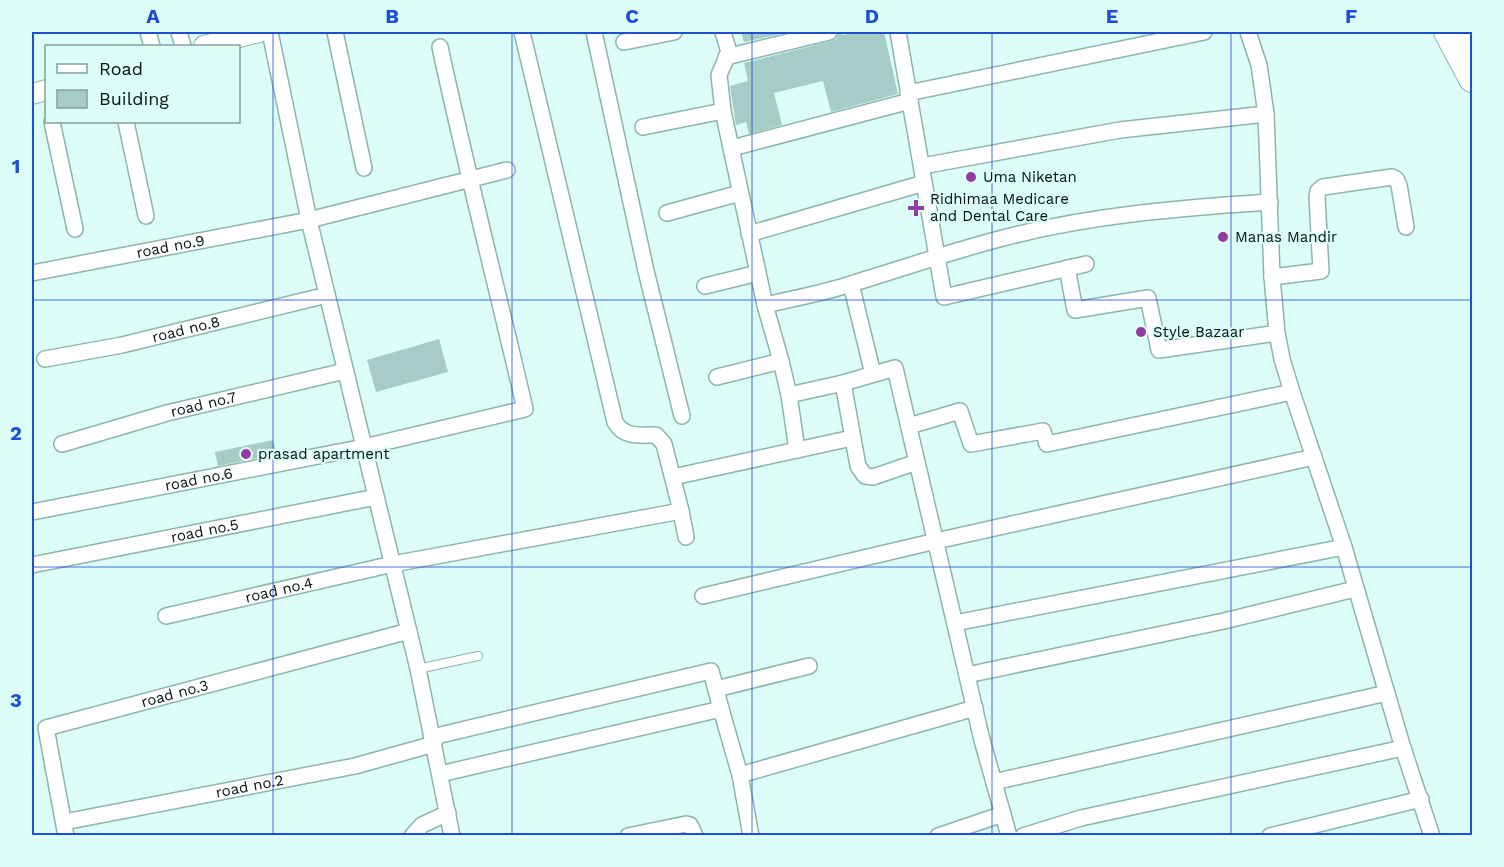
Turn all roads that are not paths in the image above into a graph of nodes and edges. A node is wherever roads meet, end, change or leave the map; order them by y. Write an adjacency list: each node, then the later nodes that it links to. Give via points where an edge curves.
1 (259, 32): 16 (street)
2 (270, 32): 36 (street)
3 (335, 32): 28 (street)
4 (522, 32): 67 (street, via 615,422 628,434 656,435 664,444)
5 (594, 32): 59 (street)
6 (674, 32): 15 (street)
7 (723, 32): 18 (street, via 729,52)
8 (829, 32): 18 (street)
9 (898, 32): 20 (street)
10 (1204, 32): 20 (street)
11 (1248, 32): 22 (street, via 1259,65)
12 (1447, 32): 19 (highway)
13 (1469, 32): 14 (highway)
14 (1473, 39)
15 (624, 42)
16 (208, 45)
17 (440, 47): 30 (street)
18 (726, 57): 21 (street, via 719,75)
19 (1473, 79)
20 (909, 97): 26 (street); 27 (street)
21 (723, 111): 25 (street); 26 (street)
22 (1266, 114): 27 (street, via 1120,130); 33 (street)
23 (52, 123): 38 (street)
24 (126, 123): 35 (street)
25 (643, 127)
26 (732, 148): 32 (street)
27 (922, 166): 31 (street)
28 (364, 168)
29 (507, 170): 30 (street, road no.9)
30 (469, 180): 36 (street, road no.9); 63 (street, road no.6, via 525,409)
31 (924, 183): 39 (street); 40 (street)
32 (740, 194): 34 (street); 39 (street)
33 (1270, 201): 40 (street, via 1080,222); 45 (street)
34 (667, 213)
35 (146, 216)
36 (309, 220): 43 (street, road no.9); 48 (street)
37 (1406, 227): 45 (street, via 1399,185 1392,177 1323,188 1317,197 1321,271)
38 (75, 229)
39 (749, 234): 44 (street)
40 (936, 256): 42 (street, via 944,297); 46 (street)
41 (1086, 264): 42 (street)
42 (1067, 267): 50 (street, via 1075,310 1148,298 1159,350)
43 (32, 273)
44 (758, 273): 47 (street); 49 (street)
45 (1272, 277): 50 (street)
46 (851, 284): 49 (street); 54 (street)
47 (705, 286)
48 (327, 295): 51 (street, road no.8, via 122,345); 53 (street)
49 (765, 305): 52 (street)
50 (1277, 333): 57 (street)
51 (45, 359)
52 (781, 361): 55 (street); 58 (street)
53 (345, 371): 62 (street, road no.7, via 167,413); 63 (street)
54 (873, 374): 56 (street); 60 (street, via 896,368)
55 (717, 377)
56 (843, 383): 58 (street); 61 (street)
57 (1292, 392): 60 (street, via 1047,444 1043,431 972,444 960,411); 65 (street)
58 (789, 395): 64 (street)
59 (682, 416)
60 (909, 426): 66 (street)
61 (852, 438): 64 (street); 66 (street, via 858,466 866,476)
62 (62, 444)
63 (364, 447): 68 (street); 70 (street, road no.6)
64 (796, 450): 67 (street)
65 (1314, 457): 72 (street); 73 (street)
66 (917, 462): 72 (street)
67 (673, 477): 69 (street)
68 (376, 497): 74 (street); 75 (street, road no.5)
69 (681, 511): 71 (street); 74 (street, road no.4)
70 (32, 512)
71 (686, 537)
72 (936, 541): 77 (street); 79 (street)
73 (1344, 547): 76 (street); 79 (street)
74 (393, 564): 78 (street, road no.4); 80 (street)
75 (32, 565)
76 (1355, 589): 84 (street); 86 (street)
77 (703, 596)
78 (166, 616)
79 (955, 623): 84 (street)
80 (409, 631): 83 (street); 97 (street, road no.3, via 46,728)
81 (478, 656): 83 (lane)
82 (809, 666): 85 (street)
83 (418, 669): 89 (street)
84 (967, 675): 87 (street)
85 (716, 689): 88 (street); 89 (street, road no.2, via 711,671)
86 (1387, 693): 90 (street); 93 (street)
87 (975, 708): 92 (street); 93 (street)
88 (721, 709): 91 (street); 92 (street)
89 (433, 740): 91 (street); 97 (street, road no.2, via 355,766)
90 (1403, 748): 94 (street); 105 (street, via 1082,819)
91 (440, 774): 95 (street)
92 (740, 775): 102 (street)
93 (994, 782): 96 (street)
94 (1421, 799): 106 (street); 107 (street)
95 (448, 813): 98 (street, via 423,825); 99 (street)
96 (1003, 814): 103 (street); 104 (street)
97 (65, 829)
98 (412, 836)
99 (452, 836)
100 (628, 836): 101 (street, via 686,824)
101 (695, 836)
102 (752, 836)
103 (938, 836)
104 (1009, 836)
105 (1023, 836)
106 (1270, 836)
107 (1432, 836)

